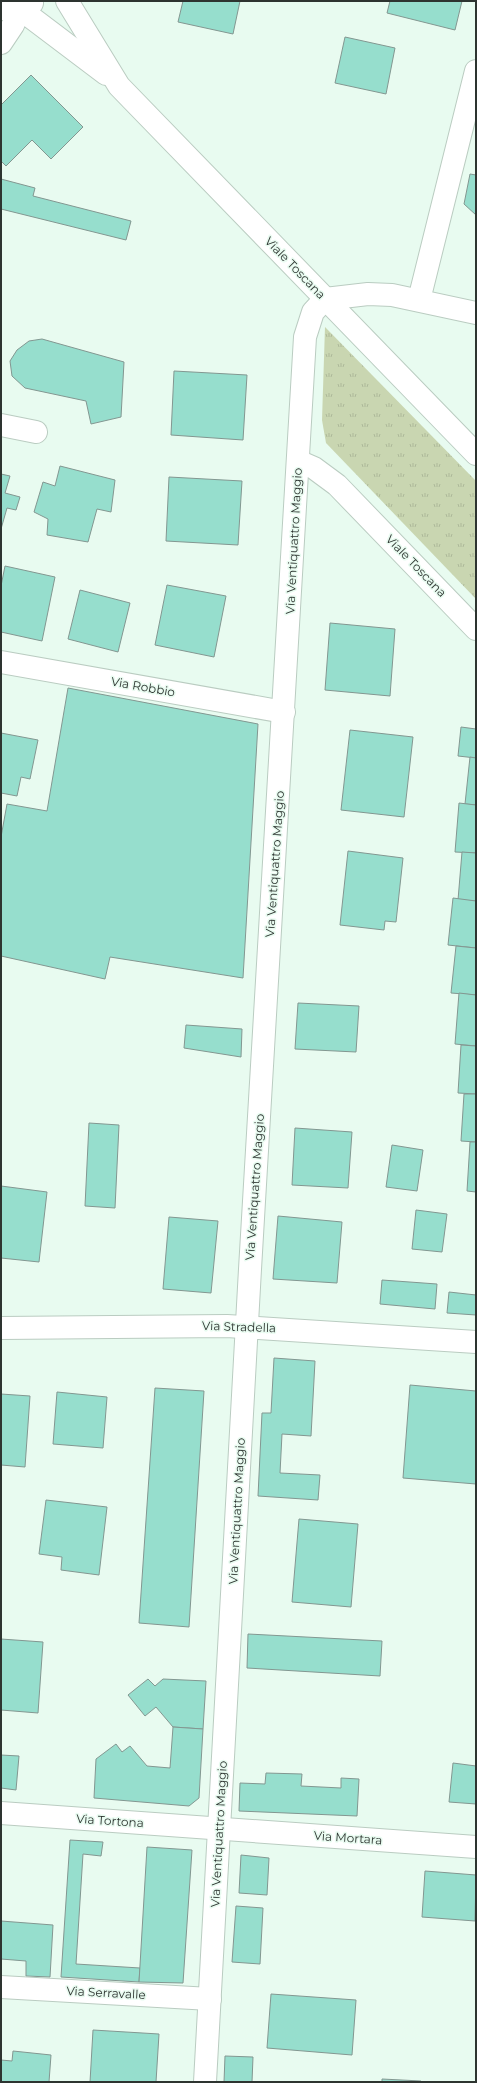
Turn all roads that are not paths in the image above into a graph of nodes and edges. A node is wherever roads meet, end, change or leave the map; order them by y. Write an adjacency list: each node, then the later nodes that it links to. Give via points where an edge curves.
1 (67, 1): 5 (street, Viale Toscana)
2 (19, 6): 3 (street, via 13,25); 5 (street, Viale Toscana)
3 (1, 43)
4 (476, 70): 7 (street)
5 (115, 81): 6 (street, Viale Toscana)
6 (325, 299): 7 (street, via 379,294); 11 (street, Viale Toscana); 12 (street, Via Ventiquattro Maggio, via 313,312 305,337)
7 (419, 300): 8 (street)
8 (476, 312)
9 (1, 425): 10 (street)
10 (36, 432)
11 (476, 454)
12 (298, 461): 13 (street, Viale Toscana, via 314,468 337,485); 15 (street, Via Ventiquattro Maggio)
13 (476, 629)
14 (1, 662): 15 (street, Via Robbio)
15 (284, 712): 16 (street, Via Ventiquattro Maggio)
16 (247, 1326): 17 (street, Via Stradella); 18 (street, Via Stradella); 20 (street, Via Ventiquattro Maggio)
17 (1, 1328)
18 (476, 1342)
19 (1, 1813): 20 (street, Via Tortona)
20 (219, 1829): 21 (street, Via Mortara); 23 (street, Via Ventiquattro Maggio)
21 (476, 1847)
22 (1, 1987): 23 (street, Via Serravalle)
23 (210, 2000): 24 (street, Via Ventiquattro Maggio)
24 (205, 2082)

